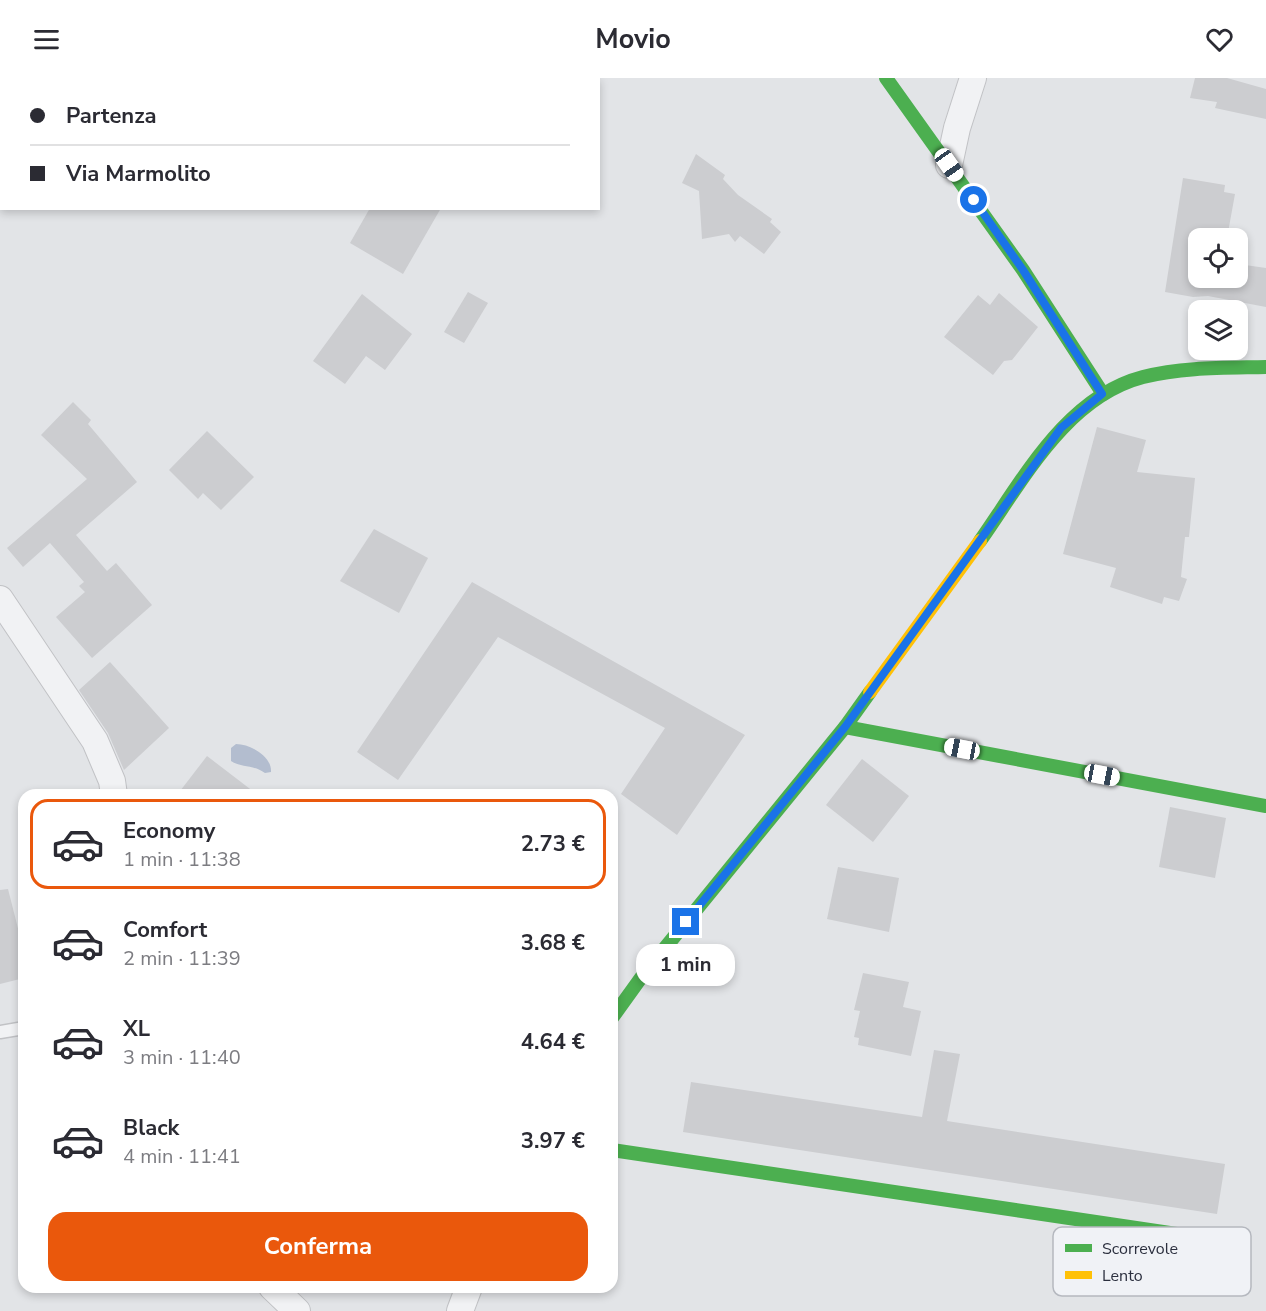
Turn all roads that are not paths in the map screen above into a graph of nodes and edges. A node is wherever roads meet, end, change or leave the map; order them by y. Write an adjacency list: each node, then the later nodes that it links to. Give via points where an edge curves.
1 (886, 78): 3 (street)
2 (973, 78): 3 (street)
3 (949, 165): 5 (street, via 1023,270)
4 (1266, 367): 5 (street, via 1177,370 1128,382)
5 (1102, 394): 7 (street, via 1061,428)
6 (0, 599): 8 (street, via 94,741)
7 (845, 727): 9 (street); 10 (street)
8 (113, 789)
9 (1266, 806)
10 (618, 1010)
11 (18, 1029): 12 (lane)
12 (0, 1032)
13 (618, 1151): 14 (street)
14 (1130, 1227)
15 (278, 1293): 17 (street)
16 (467, 1293): 18 (street)
17 (297, 1311)
18 (460, 1311)

